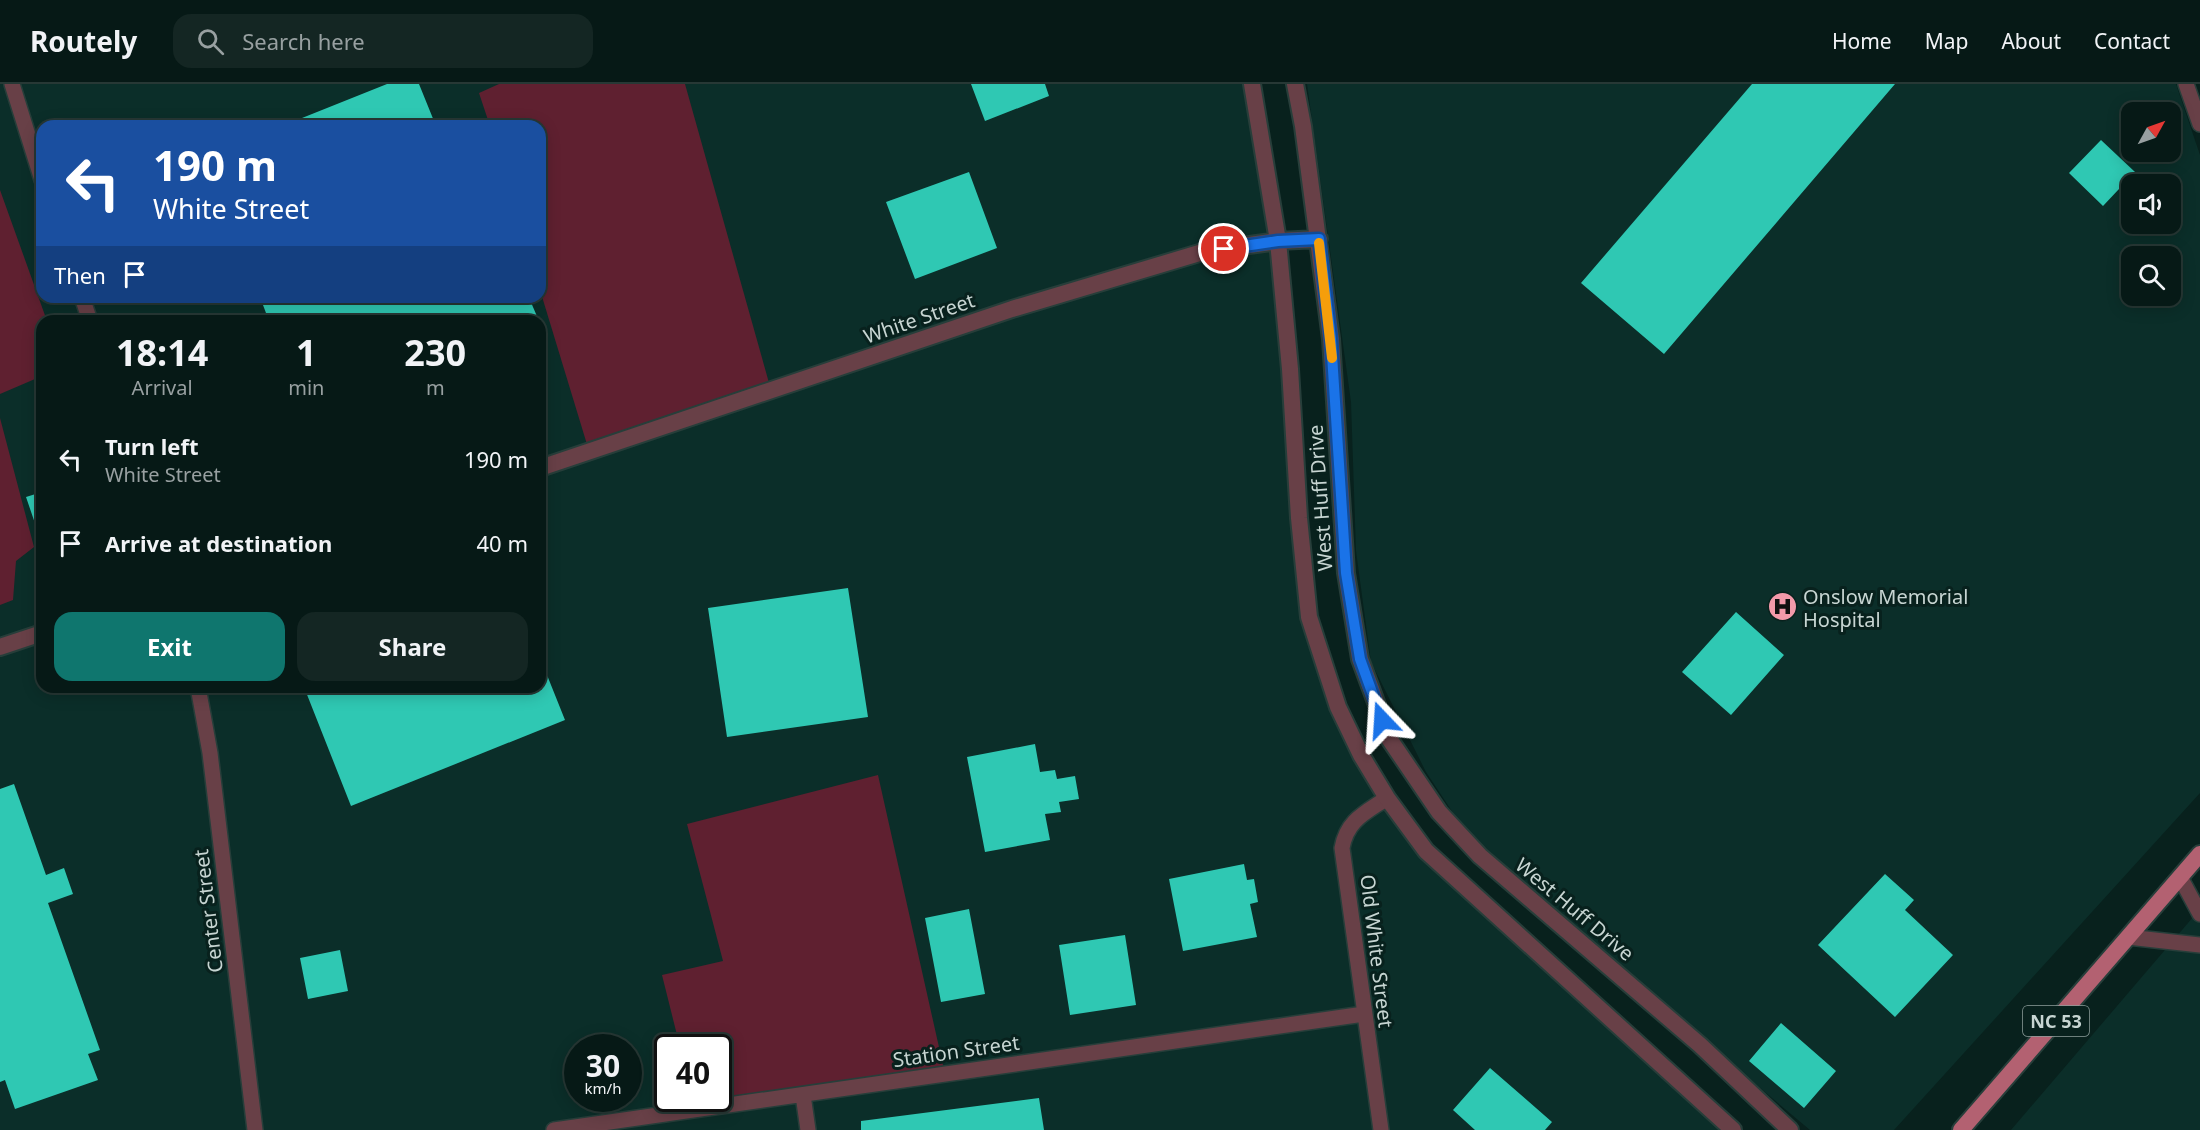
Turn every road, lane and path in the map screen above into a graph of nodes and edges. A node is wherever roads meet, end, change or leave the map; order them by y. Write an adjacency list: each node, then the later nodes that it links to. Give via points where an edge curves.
1 (12, 84): 6 (street)
2 (1252, 84): 8 (street, West Huff Drive)
3 (1295, 84): 7 (street, West Huff Drive)
4 (2186, 84): 5 (street)
5 (2200, 124)
6 (36, 161)
7 (1319, 239): 8 (street, White Street); 26 (street, West Huff Drive, via 1331,339 1346,573 1360,659 1390,740 1439,812 1480,856 1700,1045)
8 (1278, 241): 9 (street, White Street, via 1206,251 1023,306); 13 (street, West Huff Drive, via 1309,617 1338,707)
9 (546, 466)
10 (36, 635): 11 (street)
11 (0, 647)
12 (199, 693): 21 (street, Center Street, via 210,753)
13 (1387, 798): 19 (street, Old White Street, via 1349,825 1342,848); 25 (street, West Huff Drive, via 1426,850)
14 (2200, 854): 15 (main road, NC 53)
15 (2180, 877): 16 (street); 17 (main road, NC 53)
16 (2200, 914)
17 (2128, 937): 18 (street); 27 (main road, NC 53)
18 (2200, 945)
19 (1364, 1014): 20 (street, Station Street); 24 (street, Old White Street)
20 (803, 1095): 22 (street, Station Street); 23 (street)
21 (255, 1130)
22 (554, 1130)
23 (808, 1130)
24 (1381, 1130)
25 (1733, 1130)
26 (1790, 1130)
27 (1961, 1130)

